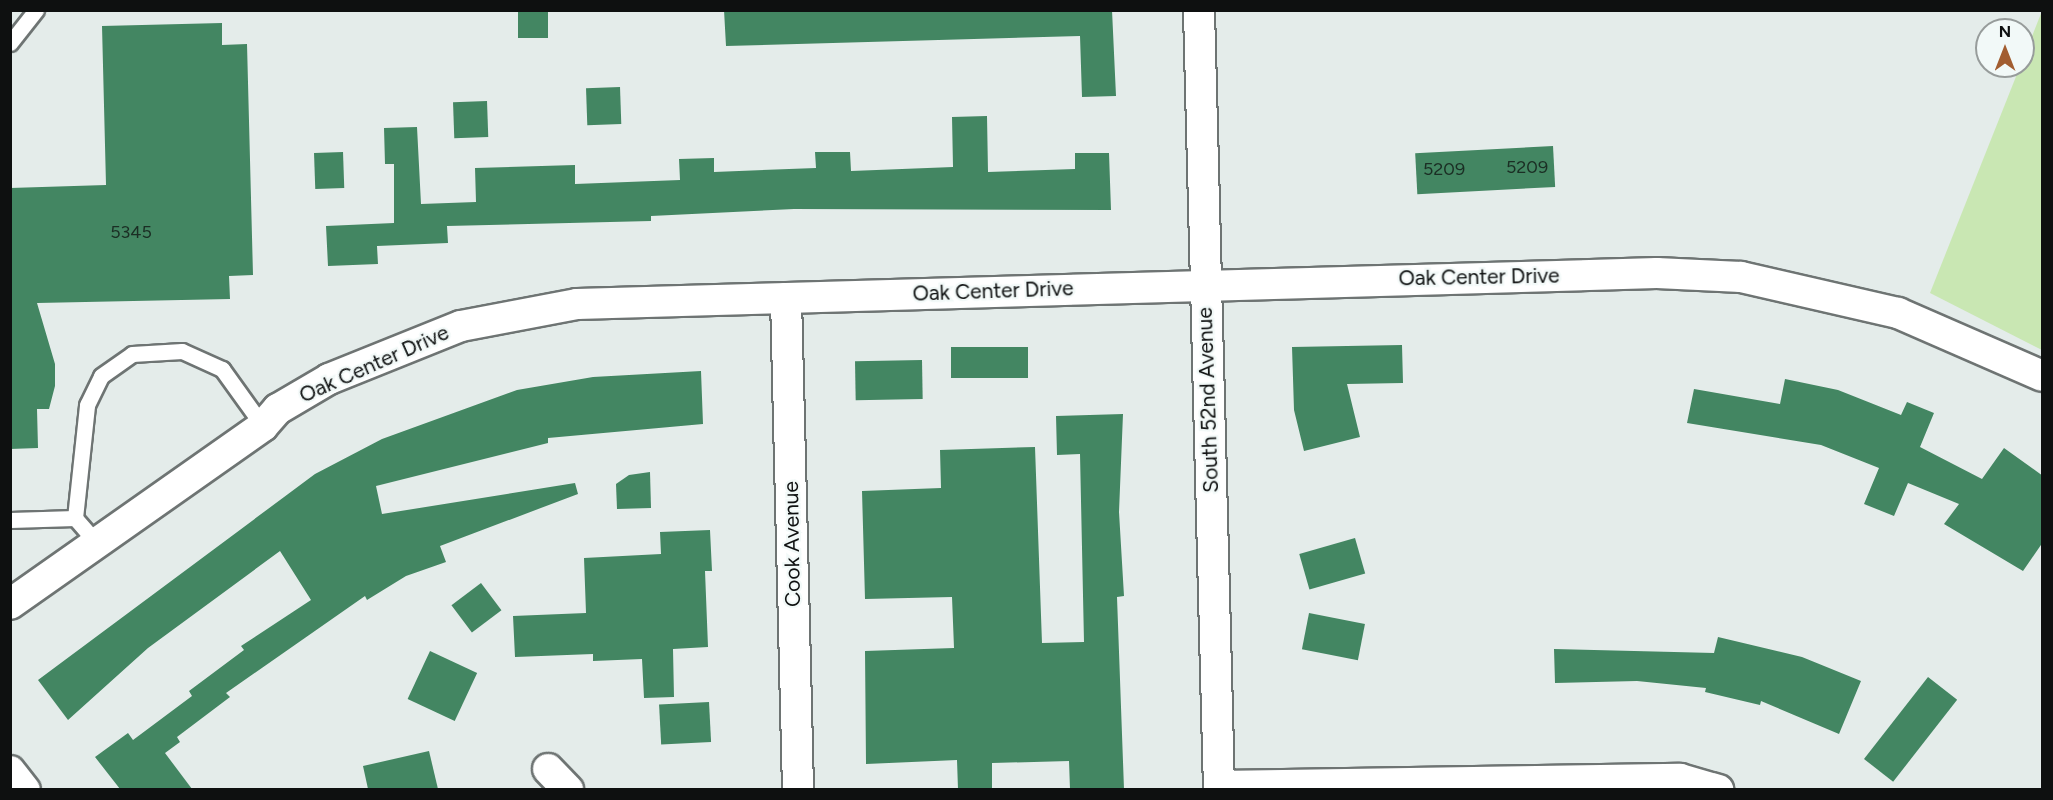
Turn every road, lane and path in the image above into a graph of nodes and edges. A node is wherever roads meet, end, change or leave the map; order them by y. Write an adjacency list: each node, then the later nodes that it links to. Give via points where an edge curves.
1 (36, 10): 3 (lane)
2 (1199, 10): 4 (street, South 52nd Avenue)
3 (10, 43)
4 (1205, 283): 5 (street, Oak Center Drive); 6 (street, Oak Center Drive, via 1657,273 1741,277 1898,313); 13 (street, South 52nd Avenue)
5 (786, 298): 7 (street, Oak Center Drive, via 577,304 460,326 329,379 278,409); 15 (street, Cook Avenue)
6 (2043, 376)
7 (264, 426): 8 (lane, via 222,369 182,351 132,354 101,376 87,405); 10 (street, Oak Center Drive)
8 (75, 518): 9 (lane); 10 (lane)
9 (10, 520)
10 (95, 541): 11 (street, Oak Center Drive)
11 (10, 604)
12 (10, 771): 14 (street)
13 (1219, 788): 16 (street, via 1680,779)
14 (24, 789)
15 (798, 789)
16 (1718, 789)

